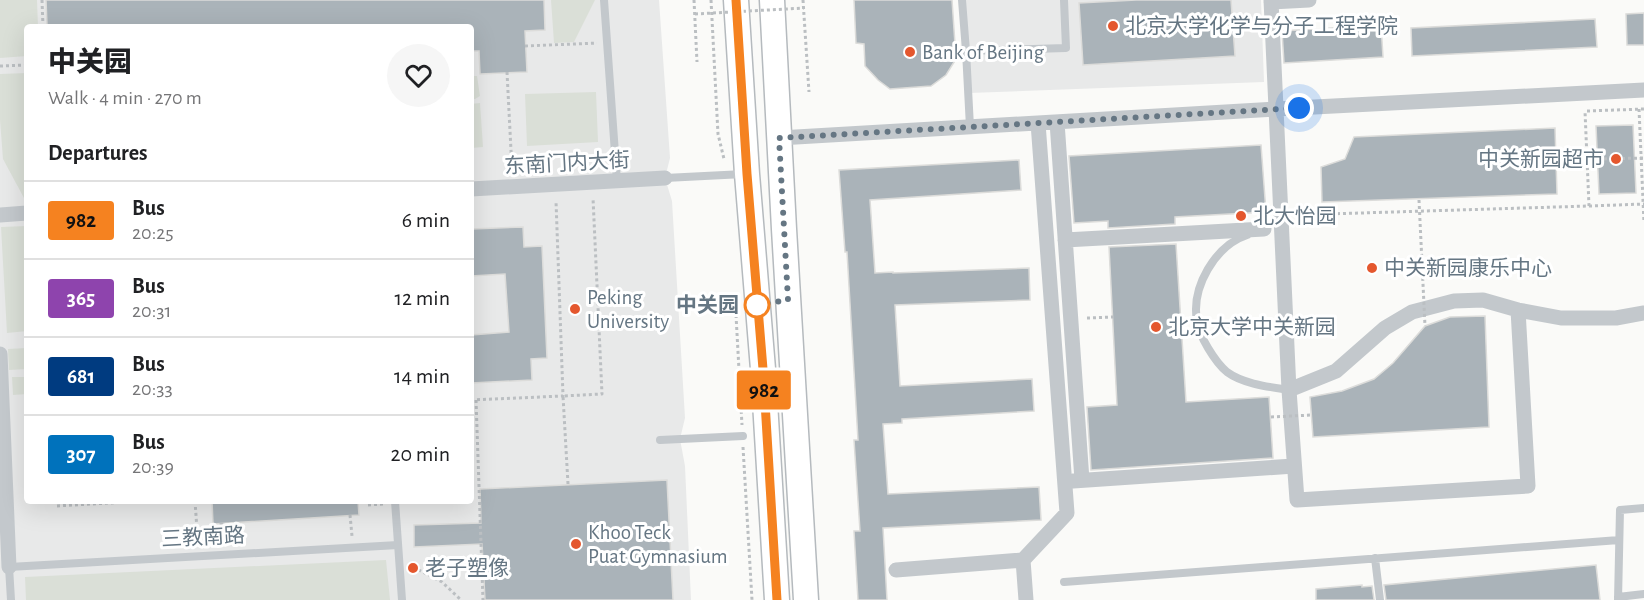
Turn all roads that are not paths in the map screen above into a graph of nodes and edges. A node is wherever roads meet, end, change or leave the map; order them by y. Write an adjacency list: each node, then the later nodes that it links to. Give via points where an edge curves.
1 (604, 0): 17 (lane)
2 (736, 0): 15 (main road)
3 (772, 0): 14 (main road)
4 (962, 0): 8 (lane)
5 (1064, 0): 8 (lane, via 1066,48)
6 (1309, 0): 7 (street)
7 (1271, 1): 10 (street)
8 (966, 51): 13 (lane)
9 (1644, 90): 10 (street)
10 (1276, 109): 11 (street); 21 (street)
11 (1057, 122): 12 (street); 23 (street)
12 (1038, 123): 13 (street); 33 (street)
13 (970, 127): 14 (street)
14 (779, 138): 48 (main road)
15 (737, 174): 16 (lane); 47 (main road, via 763,369)
16 (665, 178): 17 (street, 东南门内大街)
17 (617, 181): 18 (street, 东南门内大街)
18 (474, 189)
19 (24, 213): 20 (street)
20 (0, 215)
21 (1281, 222): 22 (lane); 28 (street)
22 (1264, 229): 23 (street); 28 (lane, via 1221,251 1207,270 1197,293 1197,321 1210,354 1228,372 1251,383)
23 (1065, 240): 32 (street)
24 (1518, 310): 25 (street, via 1561,318); 28 (street, via 1483,300 1454,301 1412,312 1385,328 1336,371); 31 (street, via 1528,486 1297,500)
25 (1644, 314)
26 (0, 354): 27 (street)
27 (0, 374): 40 (street)
28 (1289, 390): 31 (street)
29 (743, 436): 30 (lane)
30 (660, 440)
31 (1294, 466): 32 (street)
32 (1082, 480): 33 (street)
33 (1065, 481): 39 (street, via 1067,513)
34 (395, 504): 37 (lane)
35 (1644, 508): 36 (lane, via 1620,510)
36 (1619, 540): 38 (lane); 44 (lane)
37 (398, 545): 40 (lane, 三教南路); 46 (lane)
38 (1375, 558): 42 (lane); 50 (lane)
39 (1023, 560): 41 (street); 49 (street)
40 (9, 567): 45 (lane)
41 (896, 570)
42 (1064, 582)
43 (1644, 594): 44 (lane)
44 (1618, 598)
45 (11, 600)
46 (402, 600)
47 (777, 600)
48 (806, 600)
49 (1026, 600)
50 (1380, 600)

